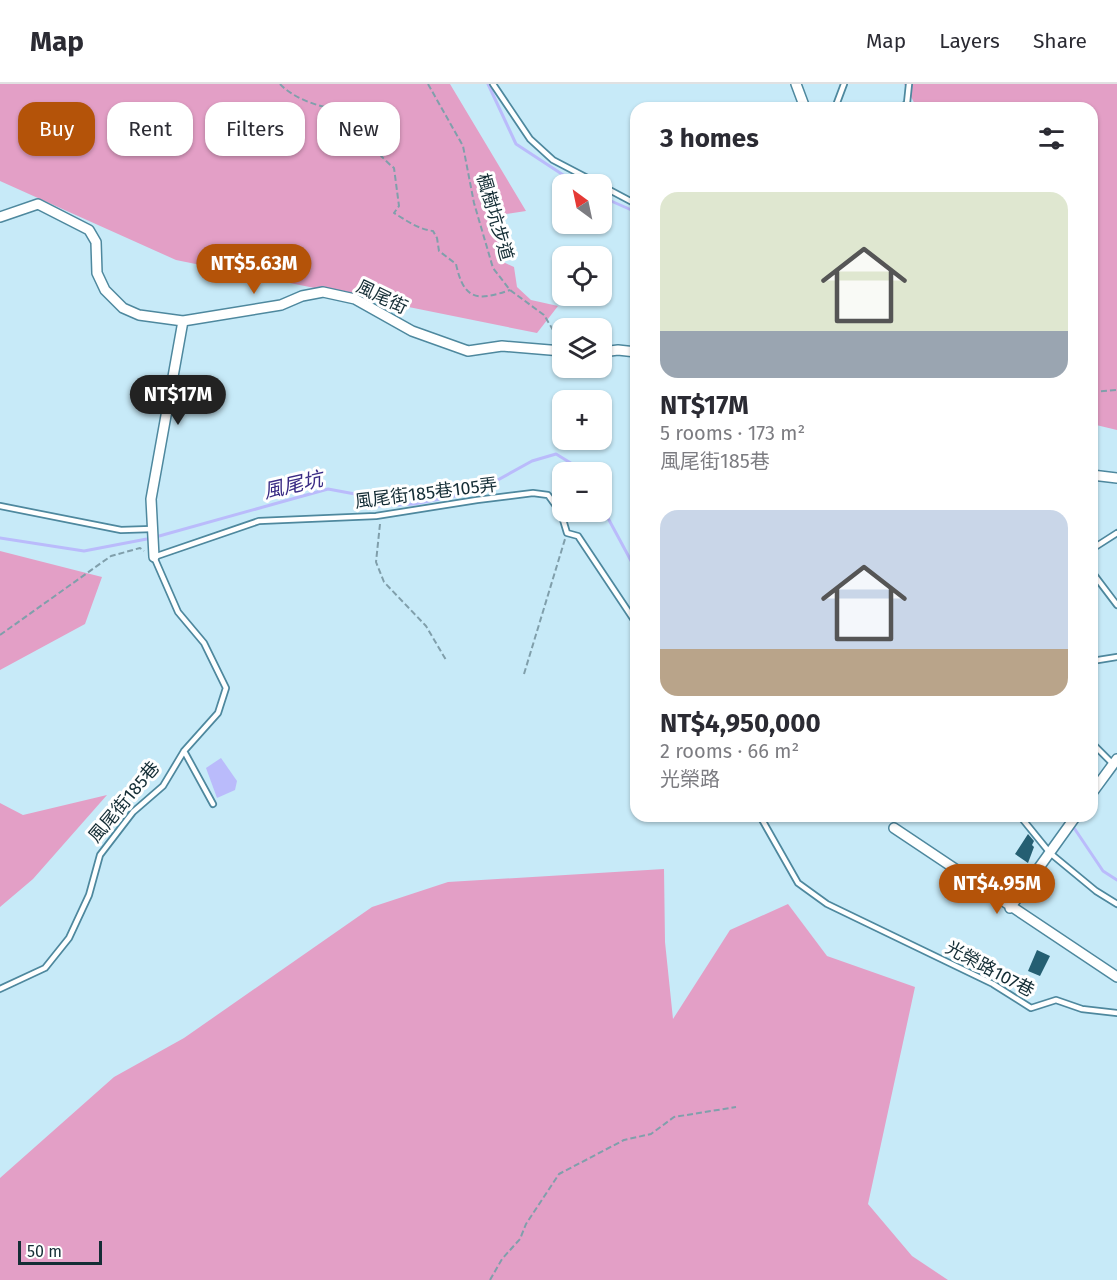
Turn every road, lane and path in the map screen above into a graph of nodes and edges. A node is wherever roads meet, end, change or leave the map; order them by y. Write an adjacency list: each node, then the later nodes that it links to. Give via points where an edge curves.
1 (280, 84): 14 (path, via 289,94 337,109 342,120 350,123 375,153 394,168 399,206 394,213 419,229 433,231 439,251 456,264 460,282 469,292 486,298)
2 (428, 84): 14 (path, 楓樹坑步道, via 463,146 493,268)
3 (493, 84): 10 (lane, via 530,139 553,160)
4 (796, 84): 7 (street)
5 (844, 84): 8 (lane)
6 (909, 84): 9 (lane)
7 (804, 102)
8 (837, 102)
9 (907, 102)
10 (579, 174)
11 (612, 191): 12 (lane)
12 (630, 201)
13 (0, 217): 15 (street, 風尾街, via 38,204 89,230 96,242 100,282 116,303 139,315)
14 (510, 290): 16 (path, 楓樹坑步道, via 544,315)
15 (183, 321): 17 (street, 風尾街, via 280,305 323,292 355,299 412,331 468,351 502,346); 26 (street, via 151,499)
16 (552, 328)
17 (552, 350)
18 (612, 351): 19 (street)
19 (630, 351)
20 (1117, 390): 21 (path)
21 (1098, 392)
22 (1098, 476): 23 (street)
23 (1117, 478)
24 (0, 506): 26 (lane, via 121,530)
25 (380, 515): 27 (lane, 風尾街185巷105弄, via 533,493 548,495 561,513); 30 (lane, 風尾街185巷105弄, via 259,521); 36 (path, via 376,562 384,582 426,626)
26 (152, 529): 30 (street)
27 (567, 533): 33 (lane, 風尾街185巷105弄, via 578,536); 38 (path)
28 (1117, 533): 29 (lane)
29 (1098, 545)
30 (154, 557): 34 (path, via 140,548 111,556); 40 (lane, 風尾街185巷, via 178,612 204,643 226,688 218,713)
31 (1098, 580): 32 (lane)
32 (1117, 604)
33 (630, 614)
34 (0, 635)
35 (1117, 657): 37 (lane)
36 (446, 660)
37 (1098, 661)
38 (524, 674)
39 (1098, 748): 41 (lane)
40 (184, 751): 43 (lane); 52 (lane, 風尾街185巷, via 163,786 133,812 100,855 89,895 69,938 45,968)
41 (1115, 761): 42 (street)
42 (1098, 785)
43 (213, 804)
44 (763, 822): 53 (lane, 光榮路107巷, via 798,883 827,904 993,984 1031,1008 1056,1000 1082,1009)
45 (1025, 822): 48 (lane)
46 (1072, 822): 48 (street)
47 (894, 828): 50 (street)
48 (1050, 853): 49 (lane); 50 (street)
49 (1117, 904)
50 (1010, 908): 51 (street)
51 (1117, 977)
52 (0, 989)
53 (1117, 1013)
54 (736, 1107): 55 (path, via 674,1117 651,1134 624,1140 559,1174)
55 (490, 1280)

